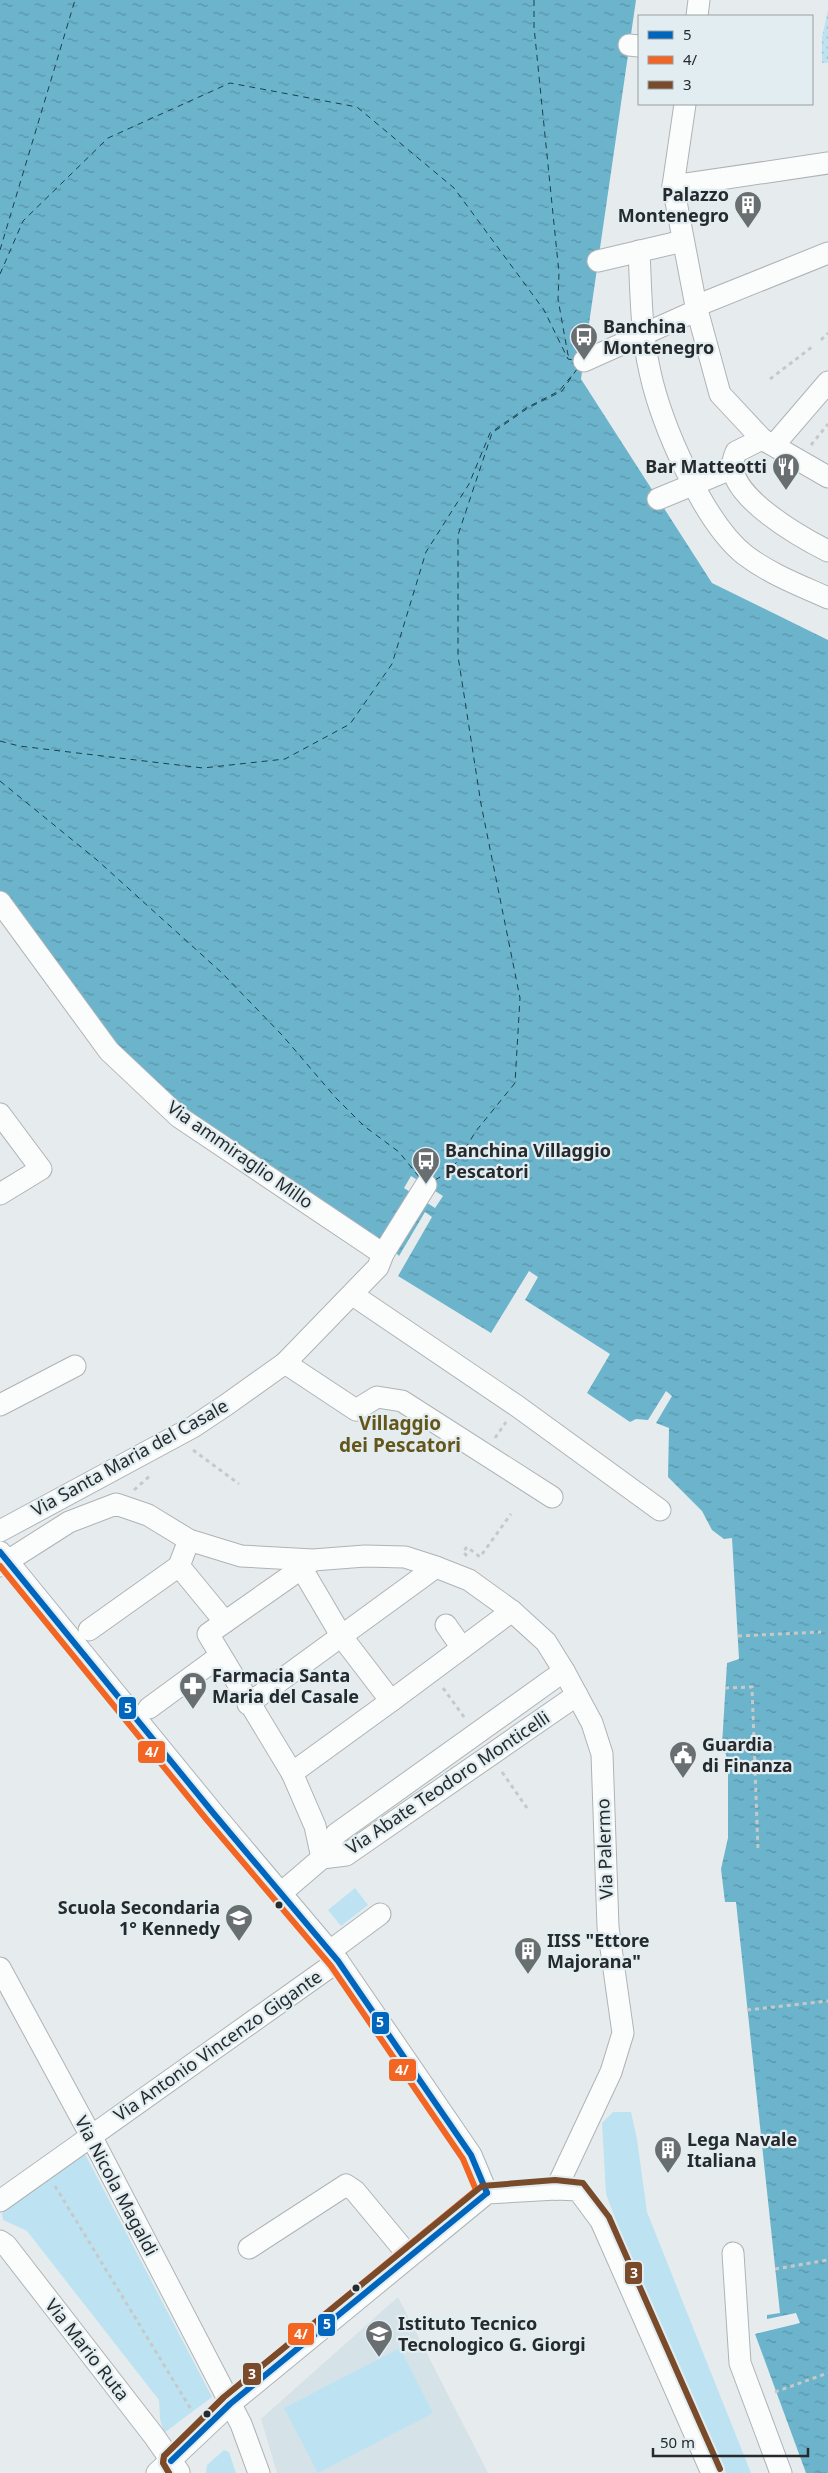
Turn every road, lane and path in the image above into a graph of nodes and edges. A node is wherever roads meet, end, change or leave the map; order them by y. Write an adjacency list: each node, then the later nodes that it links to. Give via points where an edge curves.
1 (700, 0): 2 (street)
2 (697, 15)
3 (685, 105): 5 (street)
4 (828, 163): 5 (street)
5 (673, 186): 6 (street)
6 (683, 241): 7 (street); 10 (street)
7 (638, 251): 9 (street); 12 (street)
8 (828, 253): 10 (street)
9 (598, 261)
10 (694, 308): 12 (street, via 691,313); 19 (street, via 720,394)
11 (828, 333): 13 (path)
12 (644, 334): 15 (street); 23 (street, via 658,405)
13 (821, 340)
14 (812, 347): 16 (path)
15 (584, 361)
16 (770, 379)
17 (828, 382): 19 (street)
18 (828, 424): 20 (path)
19 (768, 442): 20 (street); 21 (street, via 736,452)
20 (799, 459): 22 (street)
21 (732, 464): 23 (street, via 726,471); 25 (street, via 737,481 767,513 804,539)
22 (828, 477)
23 (693, 484): 24 (street); 26 (street, via 720,529 743,553 772,573)
24 (658, 499)
25 (828, 551)
26 (828, 598)
27 (0, 902): 31 (street, Via ammiraglio Millo, via 109,1051 179,1117)
28 (0, 1114): 30 (street, via 40,1169)
29 (426, 1185): 31 (street, Via Santa Maria del Casale)
30 (0, 1194)
31 (383, 1254): 32 (street, Via Santa Maria del Casale, via 378,1267)
32 (353, 1295): 33 (street, Via Santa Maria del Casale); 39 (street, via 517,1406)
33 (285, 1363): 38 (street, via 356,1410 377,1397 402,1401); 41 (street, Via Santa Maria del Casale, via 193,1426)
34 (74, 1366): 35 (street)
35 (0, 1405)
36 (189, 1447): 37 (path)
37 (239, 1484)
38 (552, 1497)
39 (660, 1510)
40 (511, 1514): 43 (path)
41 (0, 1531)
42 (189, 1540): 44 (street, Via Palermo, via 148,1514 116,1504 69,1522); 45 (street, Via Palermo, via 241,1556); 46 (street)
43 (491, 1542)
44 (2, 1560): 70 (street)
45 (308, 1564): 47 (street, Via Palermo, via 365,1556 405,1557); 49 (street, Via Palermo); 54 (street)
46 (179, 1566): 49 (street); 51 (street)
47 (436, 1567): 48 (street, Via Palermo, via 469,1580); 54 (street)
48 (512, 1611): 55 (street); 58 (street, Via Palermo, via 546,1642)
49 (224, 1622): 56 (street, Via Palermo, via 208,1634)
50 (446, 1626): 55 (street)
51 (89, 1630)
52 (821, 1632): 53 (path)
53 (738, 1636)
54 (342, 1637): 61 (street); 62 (street)
55 (462, 1648): 57 (street)
56 (220, 1656): 62 (street); 63 (street)
57 (431, 1671): 61 (street); 64 (path)
58 (564, 1671): 60 (street, Via Palermo); 64 (street, Via Abate Teodoro Monticelli)
59 (725, 1688): 68 (path, via 752,1687)
60 (577, 1695): 65 (street, Via Abate Teodoro Monticelli); 78 (street, Via Palermo, via 592,1723 602,1754 608,1927 623,2032 611,2072)
61 (391, 1701): 66 (street)
62 (248, 1704): 66 (street)
63 (149, 1708)
64 (476, 1734): 69 (street, Via Abate Teodoro Monticelli, via 336,1834)
65 (490, 1755): 67 (path); 69 (street, Via Abate Teodoro Monticelli, via 346,1855)
66 (292, 1773): 69 (street, via 315,1826)
67 (527, 1808)
68 (758, 1850)
69 (322, 1858): 70 (street)
70 (280, 1894): 72 (street)
71 (380, 1914): 72 (street, Via Antonio Vincenzo Gigante)
72 (334, 1956): 76 (street, Via Antonio Vincenzo Gigante); 79 (street, via 470,2155)
73 (0, 1968): 76 (street, Via Nicola Magaldi)
74 (828, 2001): 75 (path)
75 (748, 2010)
76 (91, 2136): 77 (street, Via Antonio Vincenzo Gigante); 89 (street, Via Nicola Magaldi)
77 (45, 2169): 80 (street, Via Antonio Vincenzo Gigante); 90 (path)
78 (556, 2189): 79 (street); 93 (street, via 578,2190 601,2221)
79 (486, 2193): 84 (street)
80 (0, 2201)
81 (0, 2241): 91 (street, Via Mario Ruta, via 18,2260)
82 (250, 2248): 84 (street, via 346,2185 355,2191)
83 (734, 2253): 94 (street, via 740,2363)
84 (409, 2256): 89 (street)
85 (828, 2260): 86 (path)
86 (775, 2269)
87 (828, 2373): 88 (path)
88 (775, 2392)
89 (230, 2404): 91 (street); 92 (street, Via Nicola Magaldi)
90 (192, 2412)
91 (169, 2469)
92 (259, 2473)
93 (712, 2473)
94 (781, 2473)

